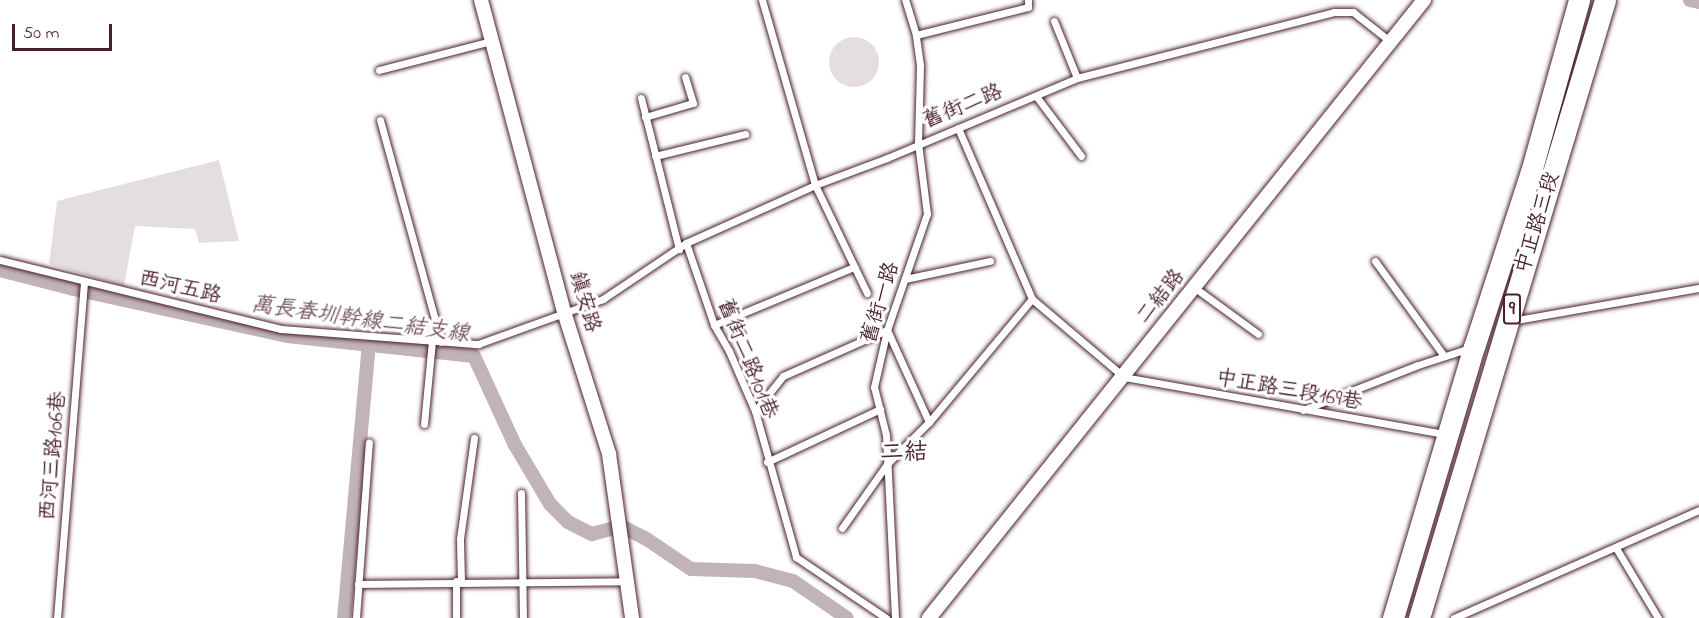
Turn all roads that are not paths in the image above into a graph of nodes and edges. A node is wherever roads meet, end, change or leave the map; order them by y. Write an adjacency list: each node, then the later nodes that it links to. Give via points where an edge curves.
1 (481, 0): 10 (street, 鎮安路)
2 (762, 0): 24 (lane)
3 (905, 0): 9 (lane, 舊街一路)
4 (1028, 0): 9 (lane, via 1028,8)
5 (1424, 0): 11 (street, 二結路)
6 (1579, 0): 44 (main road, 中正路三段 / 9, via 1531,172)
7 (1605, 0): 38 (main road, 中正路三段 / 9)
8 (1054, 21): 14 (lane)
9 (916, 35): 21 (lane, 舊街一路, via 920,65)
10 (491, 41): 12 (lane); 37 (street, 鎮安路)
11 (1391, 42): 14 (lane, 舊街二路, via 1353,12 1334,12); 33 (street, 二結路)
12 (379, 70)
13 (686, 77): 17 (lane, via 693,103)
14 (1077, 78): 15 (lane, 舊街二路)
15 (1036, 96): 19 (lane, 舊街二路); 23 (lane)
16 (640, 98): 17 (lane)
17 (645, 117): 22 (lane)
18 (380, 120): 43 (lane)
19 (958, 129): 21 (lane, 舊街二路); 36 (lane)
20 (745, 134): 22 (lane)
21 (918, 143): 24 (lane, 舊街二路); 31 (lane, 舊街一路, via 927,214)
22 (655, 156): 26 (lane)
23 (1081, 156)
24 (815, 184): 25 (lane, 舊街二路); 30 (lane)
25 (686, 243): 26 (lane, 舊街二路); 39 (lane, 舊街二路101巷)
26 (678, 249): 37 (lane, 舊街二路, via 603,299)
27 (0, 260): 32 (lane, 西河五路)
28 (990, 261): 31 (lane)
29 (1375, 261): 45 (lane)
30 (854, 267): 35 (lane); 39 (lane)
31 (905, 279): 40 (lane, 舊街一路)
32 (84, 284): 42 (lane, 西河五路, via 281,329); 67 (lane, 西河三路106巷)
33 (1195, 288): 41 (lane); 46 (street, 二結路)
34 (1699, 288): 38 (lane)
35 (867, 293)
36 (1032, 299): 46 (lane); 50 (lane)
37 (565, 315): 43 (lane, 西河五路, via 478,344); 64 (street, 鎮安路, via 609,454)
38 (1508, 321): 59 (main road, 中正路三段 / 9)
39 (714, 325): 48 (lane, 舊街二路101巷)
40 (887, 330): 47 (lane, 舊街一路, via 874,387); 48 (lane, via 783,376); 50 (lane)
41 (1258, 334)
42 (432, 341): 43 (lane, 西河五路); 51 (lane)
43 (441, 342)
44 (1474, 347): 45 (lane); 52 (main road, 中正路三段 / 9)
45 (1444, 356): 49 (lane)
46 (1124, 378): 49 (lane, 中正路三段169巷); 74 (street, 二結路)
47 (880, 409): 55 (lane); 56 (lane, 舊街一路)
48 (755, 411): 55 (lane, 舊街二路101巷)
49 (1300, 411): 52 (lane, 中正路三段169巷)
50 (929, 422): 56 (lane)
51 (424, 424)
52 (1449, 434): 58 (main road, 中正路三段 / 9)
53 (474, 438): 63 (lane)
54 (369, 442): 66 (lane)
55 (767, 462): 72 (lane, 舊街二路101巷, via 796,557)
56 (887, 464): 61 (lane); 73 (lane, 舊街一路)
57 (521, 493): 65 (lane)
58 (1430, 499): 59 (main road); 75 (main road, 中正路三段 / 9)
59 (1453, 505): 76 (main road, 中正路三段 / 9)
60 (1699, 510): 62 (lane)
61 (842, 528)
62 (1617, 548): 77 (lane); 78 (lane)
63 (458, 581): 65 (lane); 66 (lane); 69 (lane)
64 (627, 581): 65 (lane); 71 (street, 鎮安路)
65 (521, 582): 70 (lane)
66 (358, 585): 68 (lane)
67 (57, 618)
68 (356, 618)
69 (456, 618)
70 (523, 618)
71 (632, 618)
72 (886, 618)
73 (895, 618)
74 (929, 618)
75 (1393, 618)
76 (1419, 618)
77 (1454, 618)
78 (1658, 618)

